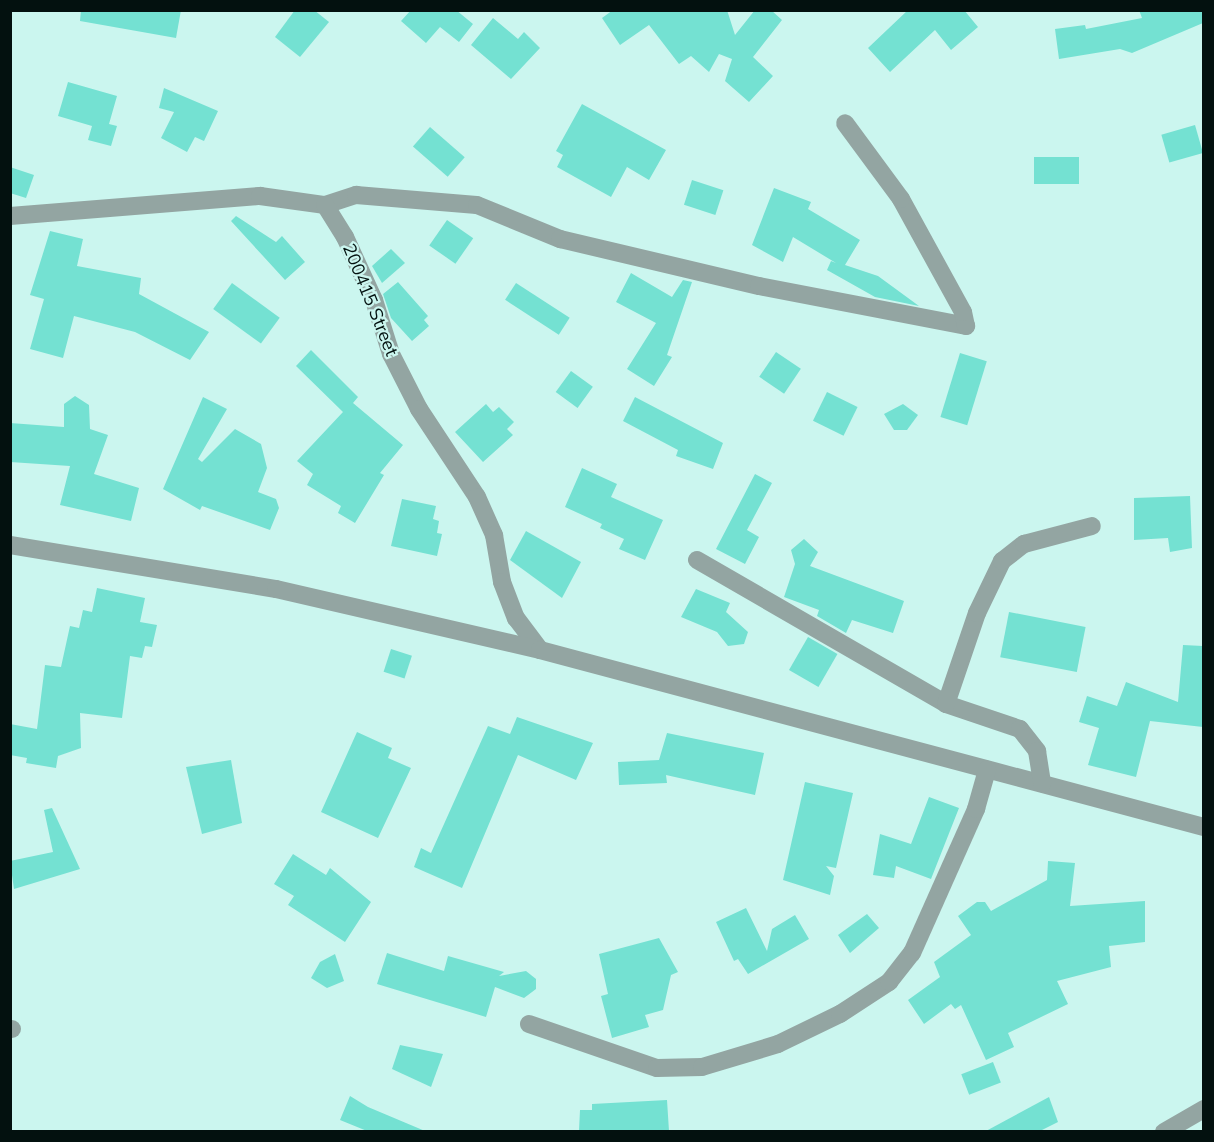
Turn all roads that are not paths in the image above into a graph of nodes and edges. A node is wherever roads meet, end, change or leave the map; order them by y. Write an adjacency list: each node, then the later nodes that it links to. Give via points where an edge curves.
1 (846, 123): 2 (street, via 901,199 963,312 966,326 759,286 560,239 477,205 356,195)
2 (325, 205): 3 (street, via 260,196); 7 (street, 200415 Street, via 345,237 374,300 391,354 419,409 477,497 494,535 502,582 516,618)
3 (10, 216)
4 (1092, 526): 8 (street, via 1024,544 1002,561 977,613)
5 (10, 545): 7 (street, via 276,590)
6 (697, 560): 8 (street)
7 (540, 650): 9 (street)
8 (946, 704): 10 (street, via 1026,734 1037,751)
9 (987, 770): 10 (street); 12 (street, via 972,820 912,953 889,982 840,1014 778,1044 702,1068 657,1068)
10 (1042, 784): 11 (street)
11 (1203, 827)
12 (529, 1024)
13 (1203, 1109): 14 (street)
14 (1164, 1131)

